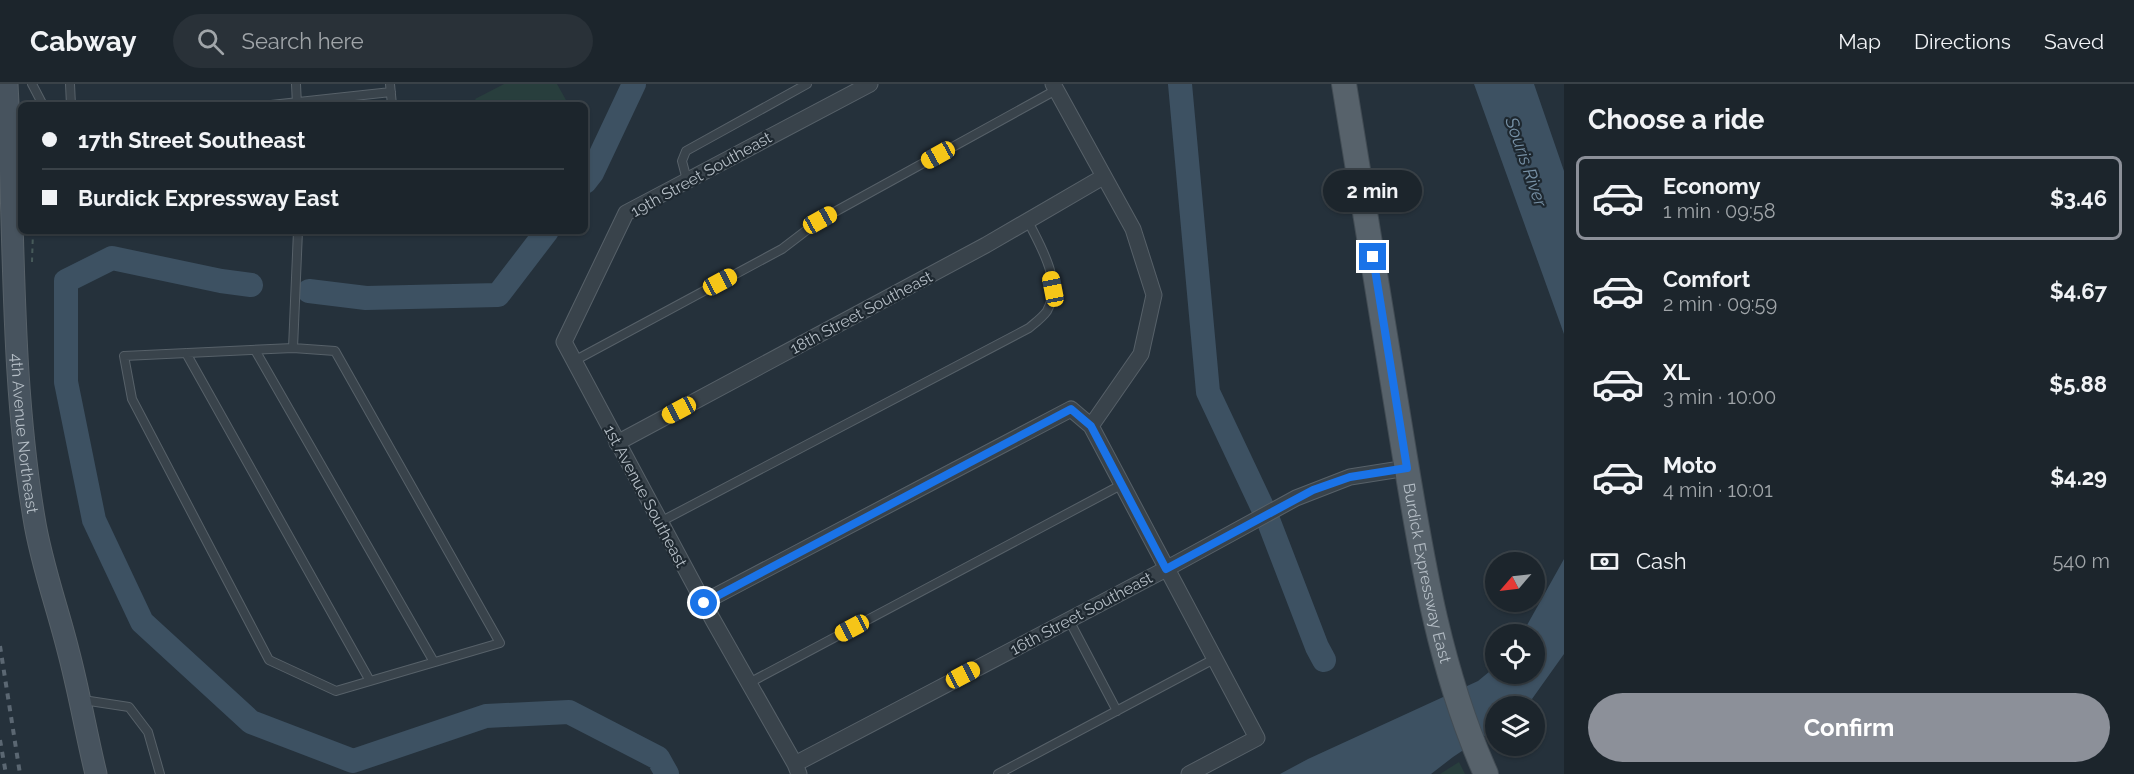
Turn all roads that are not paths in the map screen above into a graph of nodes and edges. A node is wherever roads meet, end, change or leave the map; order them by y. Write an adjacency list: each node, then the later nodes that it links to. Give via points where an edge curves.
1 (7, 84): 14 (street, 4th Avenue Northeast)
2 (32, 84): 10 (lane)
3 (70, 84): 11 (lane)
4 (296, 84): 12 (lane)
5 (807, 84): 16 (lane, via 686,151 682,161)
6 (870, 84): 16 (street, 19th Street Southeast)
7 (1344, 84): 27 (main road, Burdick Expressway East)
8 (1054, 87): 15 (street); 24 (lane, via 820,220 782,249)
9 (390, 88): 13 (lane)
10 (41, 102)
11 (71, 102)
12 (297, 102)
13 (309, 102)
14 (15, 126): 17 (street, 4th Avenue Northeast)
15 (1103, 177): 18 (street, 18th Street Southeast); 25 (street, via 1133,229 1154,295 1142,354)
16 (687, 180): 20 (street, 19th Street Southeast, via 626,213)
17 (17, 217): 37 (street, 4th Avenue Northeast, via 14,319 34,520)
18 (1028, 221): 26 (street, 18th Street Southeast); 29 (lane, via 1049,265 1053,289 1046,312 1029,328)
19 (298, 234): 21 (lane)
20 (564, 342): 24 (street, 1st Avenue Southeast)
21 (293, 348): 22 (lane); 34 (lane, via 335,351 500,643)
22 (255, 350): 23 (lane); 34 (lane)
23 (186, 353): 35 (lane); 35 (lane, via 124,356 132,399 269,660 336,691)
24 (573, 361): 26 (street, 1st Avenue Southeast)
25 (1091, 426): 28 (street); 31 (street, via 1071,409)
26 (617, 443): 29 (street, 1st Avenue Southeast)
27 (1407, 468): 30 (street, 16th Street Southeast, via 1350,477 1296,498); 44 (main road, Burdick Expressway East, via 1445,664)
28 (1121, 485): 30 (street); 36 (lane)
29 (660, 522): 31 (street, 1st Avenue Southeast)
30 (1166, 569): 32 (street, 16th Street Southeast); 33 (street)
31 (704, 603): 36 (street, 1st Avenue Southeast)
32 (1069, 620): 38 (lane); 39 (street, 16th Street Southeast)
33 (1214, 659): 38 (lane); 43 (street, via 1257,738)
34 (434, 662): 35 (lane)
35 (370, 681)
36 (749, 683): 39 (street, 1st Avenue Southeast)
37 (79, 699): 40 (street, 4th Avenue Northeast); 41 (lane, via 129,707 148,732)
38 (1117, 711): 42 (lane)
39 (797, 769)
40 (96, 774)
41 (160, 774)
42 (998, 774)
43 (1189, 774)
44 (1486, 774)

